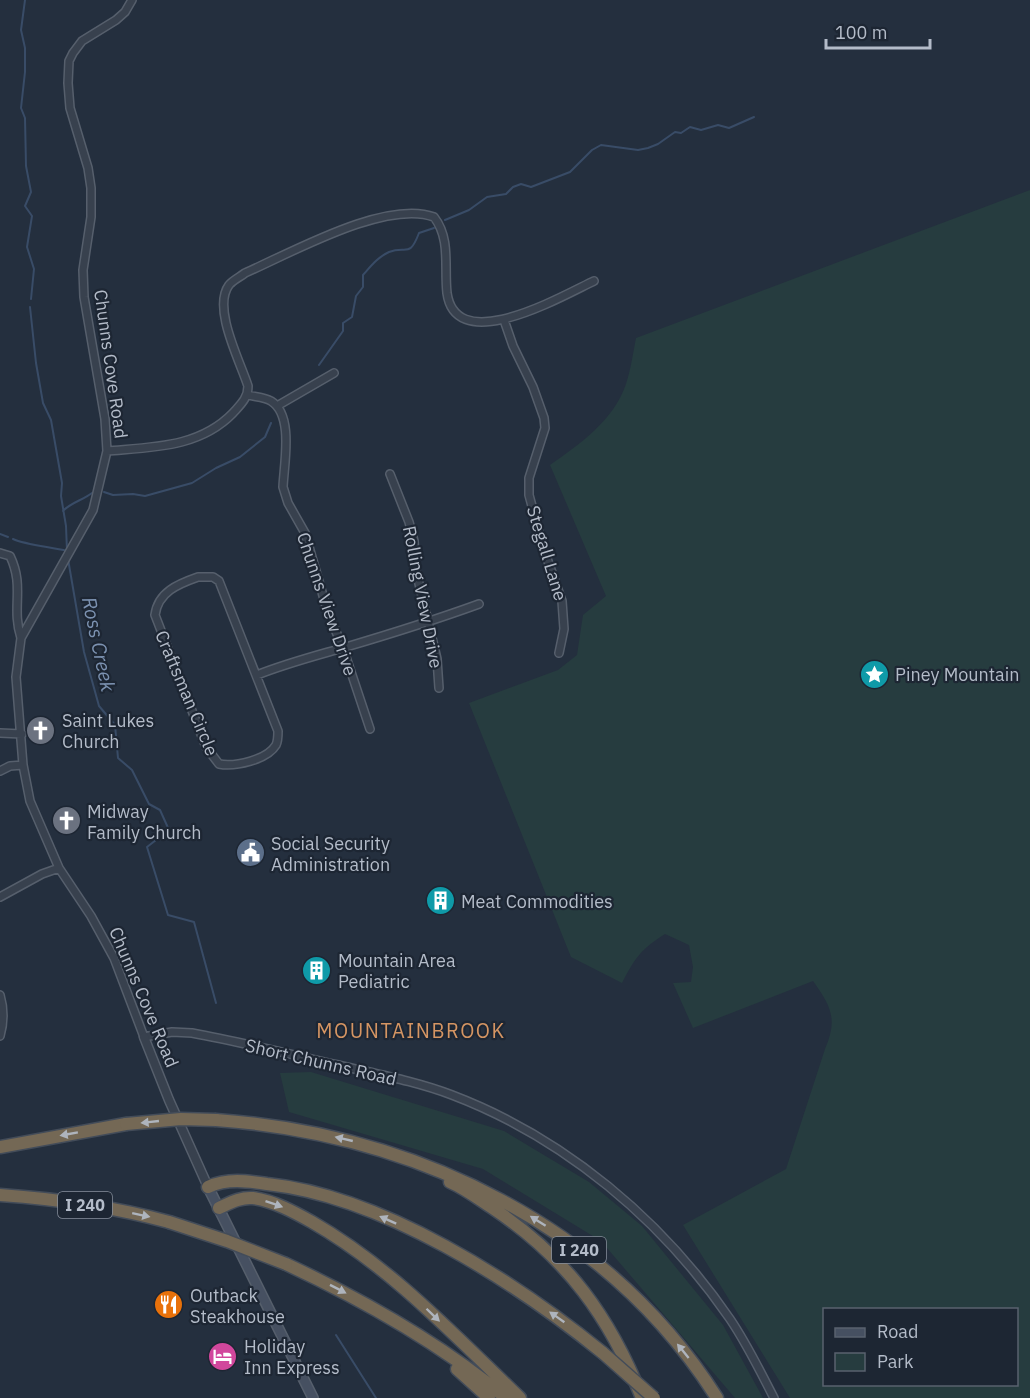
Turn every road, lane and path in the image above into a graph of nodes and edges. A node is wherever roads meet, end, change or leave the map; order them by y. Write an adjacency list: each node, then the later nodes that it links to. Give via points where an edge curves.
1 (132, 0): 7 (street, Chunns Cove Road, via 117,20 77,47 68,73 70,108 91,188 84,297)
2 (594, 281): 3 (street)
3 (504, 320): 5 (street, via 471,320 455,311 447,293 444,236 434,218 426,214 401,214 370,219 245,273 230,284 223,309); 14 (street, Stegall Lane, via 544,418 545,428 529,478 529,495 562,601 564,630)
4 (334, 373): 6 (street)
5 (248, 395): 6 (street); 7 (street, via 219,426 198,437 178,444)
6 (277, 406): 13 (street, Chunns View Drive, via 285,425 284,496 305,533 328,614)
7 (107, 452): 12 (street, Chunns Cove Road, via 93,510)
8 (390, 474): 11 (street, Rolling View Drive, via 409,522)
9 (0, 553): 12 (street, via 10,556 19,581 16,622)
10 (478, 604): 11 (street)
11 (429, 622): 13 (street); 16 (street, Rolling View Drive)
12 (21, 638): 19 (street, Chunns Cove Road, via 16,677)
13 (343, 648): 15 (street, via 310,655); 17 (street, Chunns View Drive)
14 (559, 652)
15 (257, 675): 15 (street, Craftsman Circle, via 219,581 198,577 164,594 156,604 155,615 206,747 219,764 245,763 271,751 278,742 278,731)
16 (439, 688)
17 (369, 729)
18 (0, 733): 19 (street)
19 (22, 734): 20 (street, Chunns Cove Road)
20 (23, 765): 21 (street); 22 (street, Chunns Cove Road, via 30,801)
21 (0, 771)
22 (59, 868): 23 (street); 26 (street, Chunns Cove Road, via 114,958)
23 (1, 897)
24 (0, 995): 25 (street, via 4,1020)
25 (0, 1036)
26 (144, 1037): 29 (street, Chunns Cove Road); 40 (street, Short Chunns Road, via 192,1033 414,1083 494,1113 561,1151 635,1209 681,1256 731,1320)
27 (0, 1147): 28 (highway, I 240, one-way to 27, bridge, via 366,1144 287,1127 216,1119 126,1124)
28 (399, 1156): 37 (highway, via 480,1199 551,1253 598,1310 619,1344); 39 (highway, I 240, one-way to 28, via 652,1315 575,1247 478,1187)
29 (208, 1186): 31 (main road, Chunns Cove Road); 38 (highway, one-way to 29, bridge, via 567,1324 501,1279 425,1237 374,1213 319,1194 278,1185 227,1181)
30 (0, 1195): 32 (highway, I 240, one-way to 32, bridge, via 120,1210 227,1241 286,1263 368,1305)
31 (219, 1208): 33 (main road, Chunns Cove Road); 36 (highway, one-way to 36, via 240,1199 261,1200 289,1210 343,1240 417,1299)
32 (435, 1347): 34 (highway); 35 (highway, I 240)
33 (313, 1398)
34 (489, 1398)
35 (506, 1398)
36 (520, 1398)
37 (642, 1398)
38 (654, 1398)
39 (717, 1398)
40 (774, 1398)

